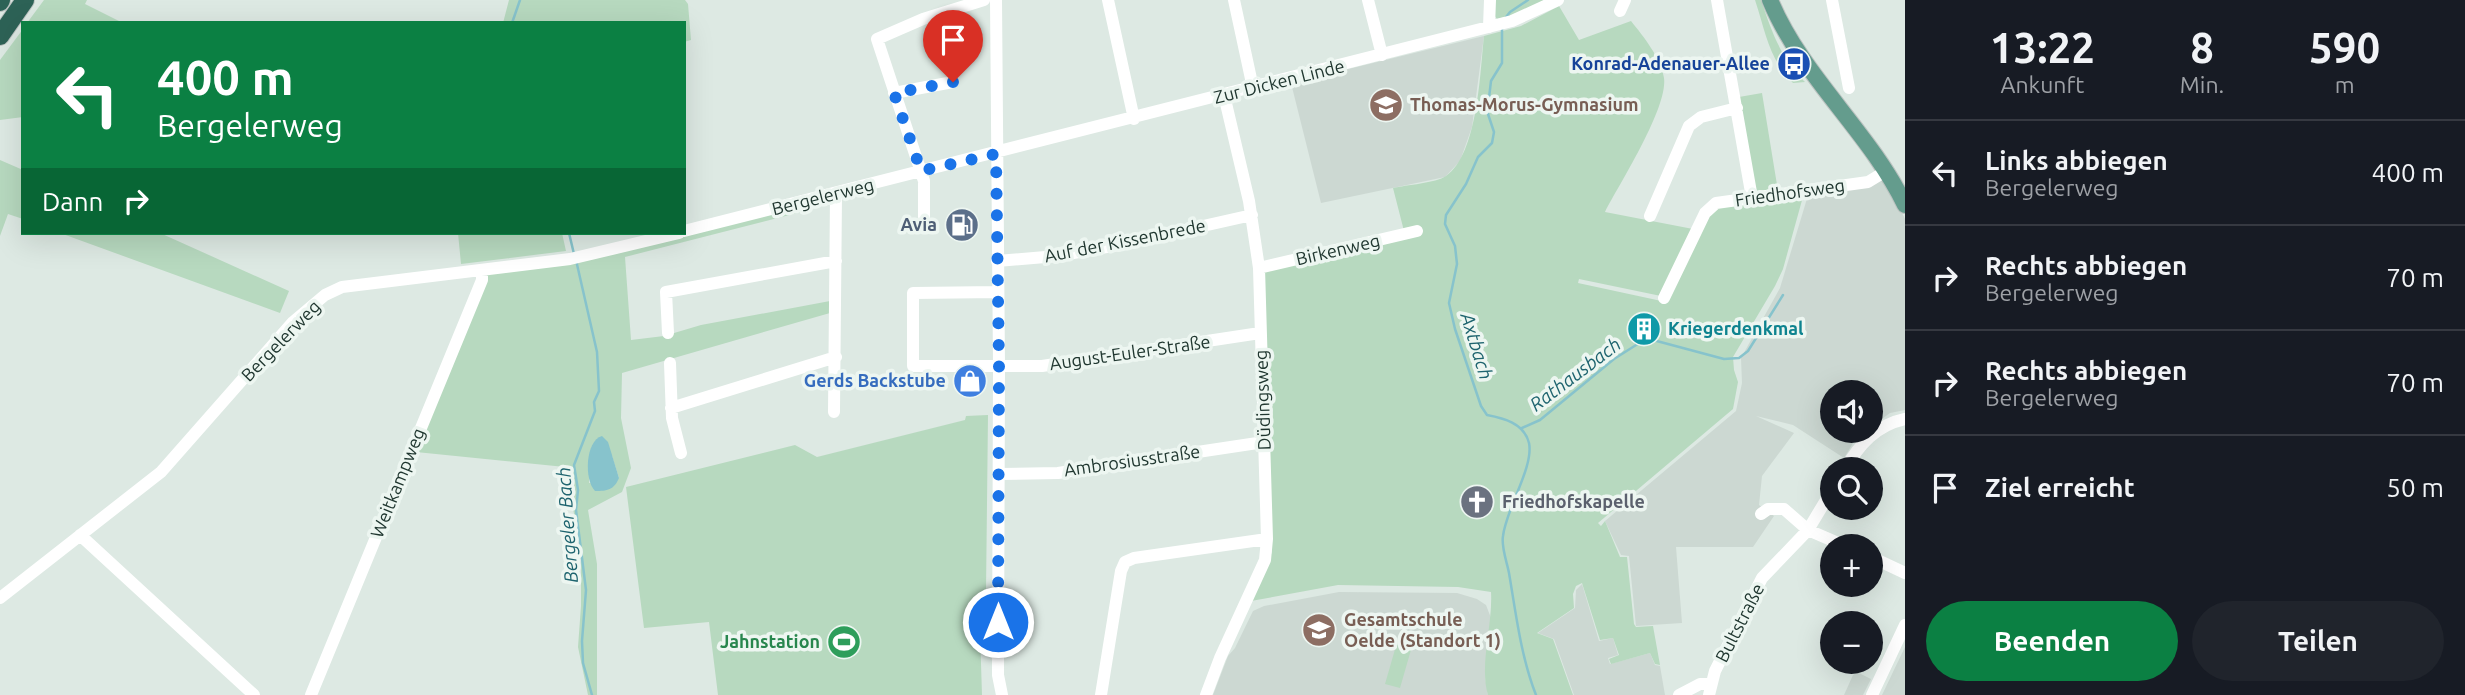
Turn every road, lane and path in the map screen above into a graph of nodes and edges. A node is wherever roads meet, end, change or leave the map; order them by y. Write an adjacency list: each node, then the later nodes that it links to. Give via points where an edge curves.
1 (25, 0): 14 (highway)
2 (984, 0): 12 (street)
3 (996, 0): 23 (street)
4 (1108, 0): 22 (street)
5 (1234, 0): 17 (street)
6 (1368, 0): 15 (street)
7 (1490, 0): 13 (street)
8 (1558, 0): 13 (street, Zur Dicken Linde)
9 (1717, 0): 21 (street)
10 (1770, 0): 25 (main road, via 1802,59)
11 (1832, 0): 18 (street)
12 (953, 5): 19 (street, via 877,39)
13 (1501, 24): 15 (street, Zur Dicken Linde)
14 (0, 36)
15 (1382, 55): 17 (street, Zur Dicken Linde)
16 (953, 82): 19 (street)
17 (1253, 88): 20 (street, Zur Dicken Linde)
18 (1849, 88)
19 (894, 93): 24 (street)
20 (1224, 95): 22 (street, Zur Dicken Linde); 29 (street, Düdingsweg)
21 (1737, 108): 27 (street); 30 (street, via 1700,117 1689,126)
22 (1134, 118): 23 (street, Zur Dicken Linde)
23 (996, 154): 24 (street, Bergelerweg); 36 (street)
24 (921, 171): 26 (street, Bergelerweg); 31 (street)
25 (1886, 171): 27 (street, Friedhofsweg, via 1868,182); 28 (main road)
26 (836, 195): 33 (street, Bergelerweg); 35 (street)
27 (1752, 198): 40 (street, Friedhofsweg, via 1711,206)
28 (1905, 205)
29 (1252, 215): 36 (street, Auf der Kissenbrede, via 1057,256); 37 (street, Düdingsweg)
30 (1650, 216)
31 (924, 223)
32 (1417, 231): 37 (street, Birkenweg)
33 (686, 232)
34 (671, 235): 38 (street, Bergelerweg, via 576,258)
35 (836, 261): 41 (street, via 666,292); 43 (street)
36 (998, 261): 39 (street)
37 (1259, 268): 42 (street, Düdingsweg)
38 (482, 271): 56 (street, Bergelerweg, via 342,287 325,295 293,322 161,472); 65 (street, Weitkampweg)
39 (998, 292): 45 (street); 45 (street, August-Euler-Straße, via 913,293 913,366)
40 (1664, 298)
41 (668, 333)
42 (1260, 333): 45 (street, August-Euler-Straße, via 1073,362); 49 (street, Düdingsweg)
43 (836, 357): 46 (street); 47 (street)
44 (670, 363): 46 (street)
45 (999, 366): 52 (street)
46 (671, 408): 50 (street)
47 (834, 412)
48 (1905, 419): 51 (street, via 1877,430)
49 (1264, 442): 52 (street, Ambrosiusstraße, via 1058,473); 58 (street, Düdingsweg)
50 (681, 453)
51 (1852, 457)
52 (999, 474): 66 (street, via 998,675)
53 (1820, 510): 55 (street, Bultstraße)
54 (1761, 513): 55 (street, via 1780,508)
55 (1808, 530): 57 (street); 63 (street, Bultstraße, via 1762,578)
56 (80, 535): 61 (street, Bergelerweg); 64 (street)
57 (1820, 535)
58 (1267, 539): 67 (street, via 1125,562); 68 (street, Düdingsweg, via 1265,560)
59 (1883, 563): 60 (street)
60 (1905, 573)
61 (0, 598)
62 (1905, 625): 70 (street)
63 (1710, 690): 69 (street, via 1700,684)
64 (254, 695)
65 (311, 695)
66 (1002, 695)
67 (1101, 695)
68 (1206, 695)
69 (1679, 695)
70 (1872, 695)

